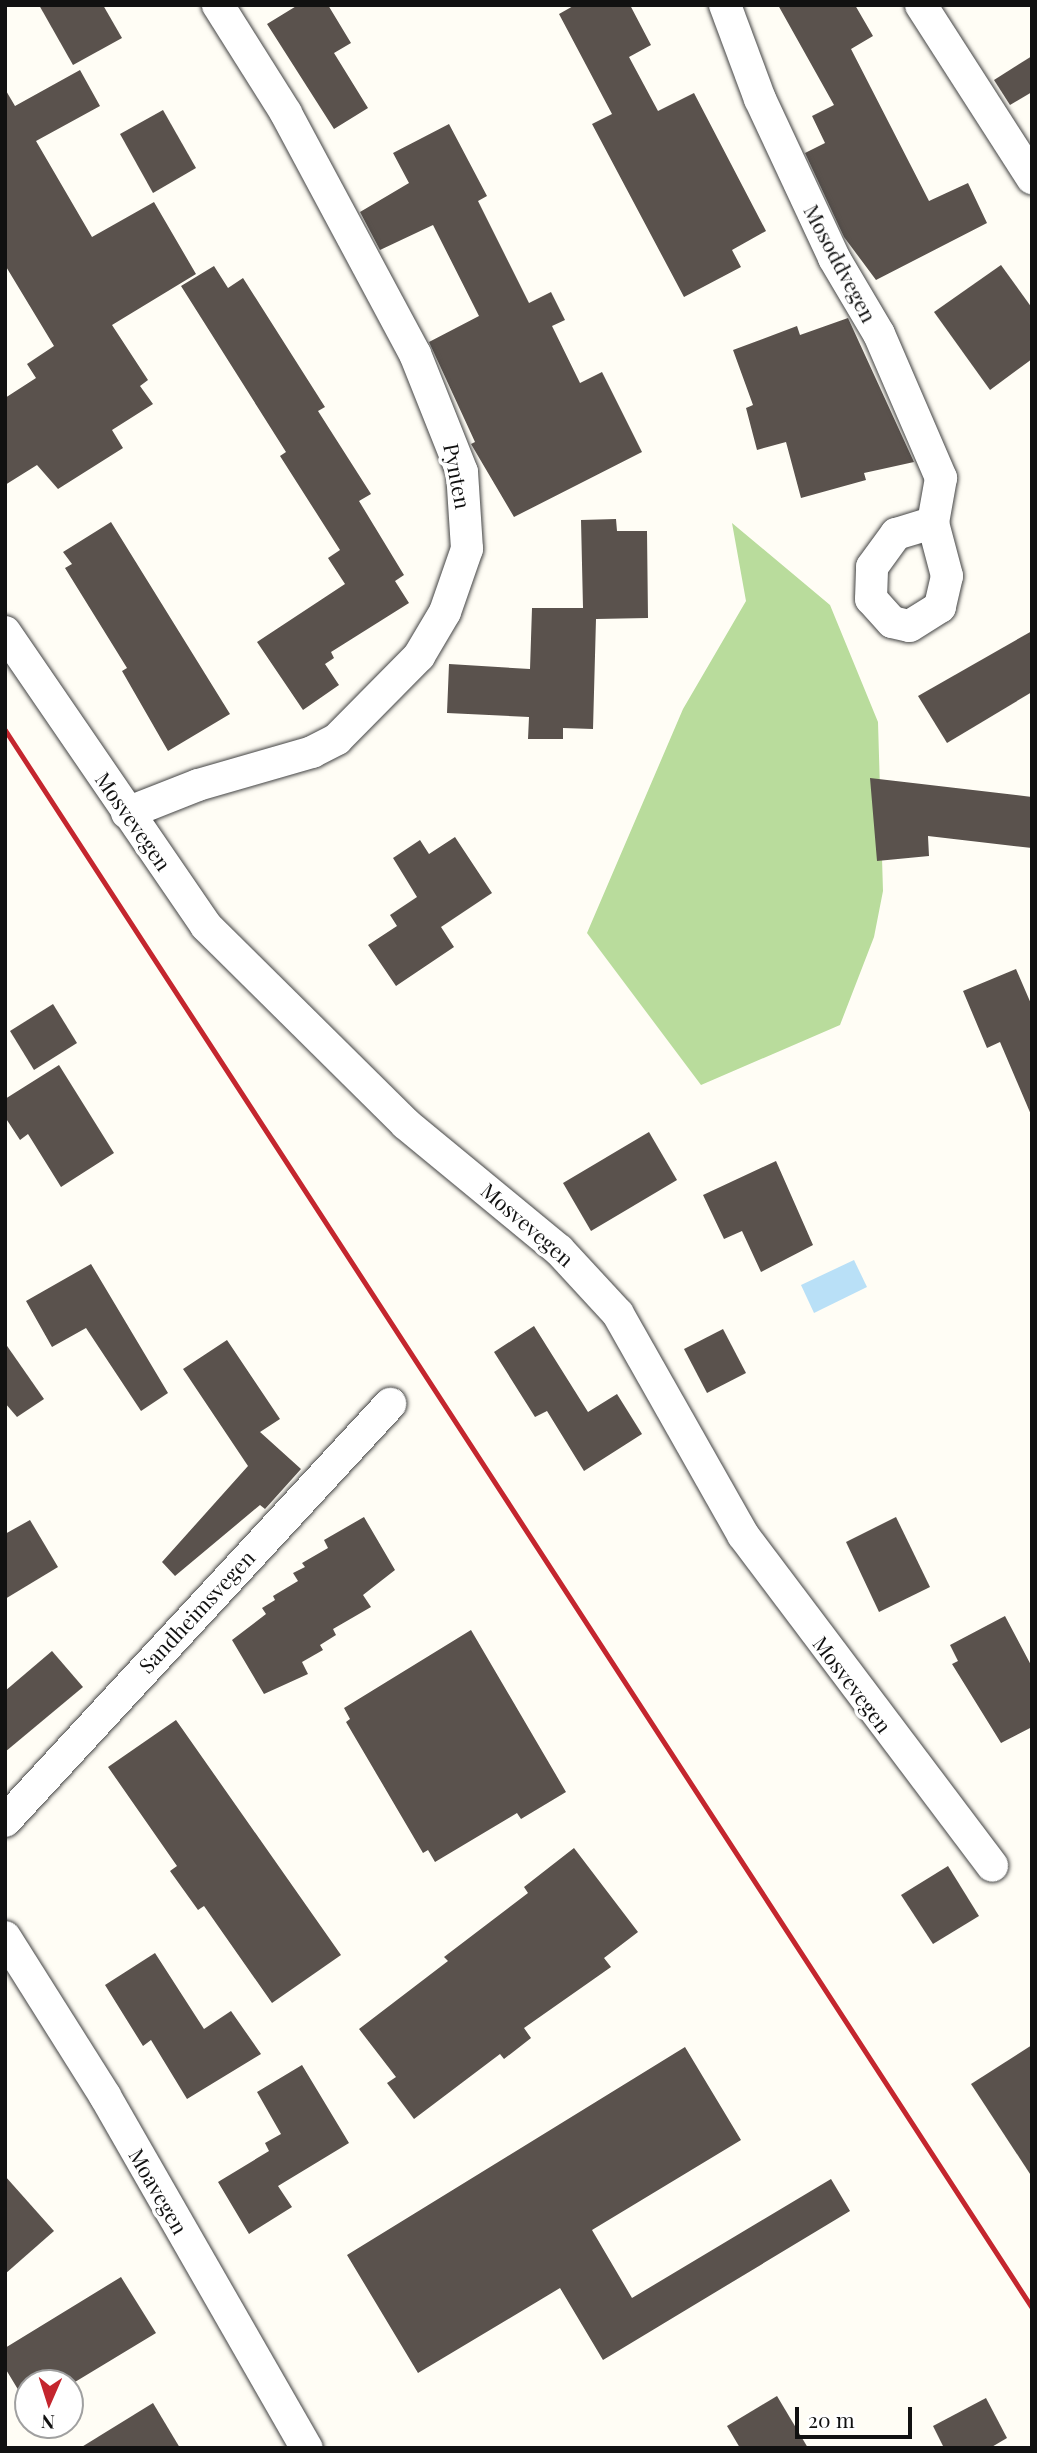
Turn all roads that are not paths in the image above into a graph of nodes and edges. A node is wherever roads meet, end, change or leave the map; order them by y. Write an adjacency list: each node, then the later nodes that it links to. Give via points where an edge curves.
1 (218, 5): 7 (street, Pynten, via 286,113 415,354 462,472 467,549 445,612 418,656 337,739 312,752 198,785)
2 (725, 5): 5 (street, Mosoddvegen, via 760,99 823,235 916,414 941,478)
3 (921, 5): 4 (street)
4 (1032, 178)
5 (933, 523)
6 (5, 632): 7 (street, Mosvevegen)
7 (127, 813): 10 (street, Mosvevegen, via 225,945 406,1124 588,1276 650,1363 743,1535)
8 (390, 1404): 9 (street, Sandheimsvegen)
9 (5, 1821)
10 (992, 1866)
11 (5, 1937): 12 (street, Moavegen, via 105,2096)
12 (307, 2448)

